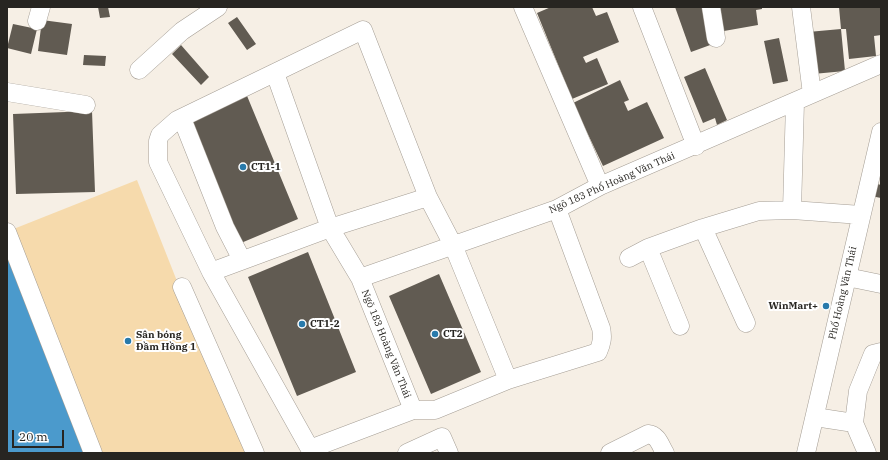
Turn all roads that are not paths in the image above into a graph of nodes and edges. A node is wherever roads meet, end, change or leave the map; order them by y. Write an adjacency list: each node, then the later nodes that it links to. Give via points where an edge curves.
1 (218, 7): 8 (street, via 182,31)
2 (523, 7): 17 (street)
3 (642, 7): 16 (street)
4 (711, 7): 6 (street)
5 (801, 7): 11 (street)
6 (716, 38)
7 (881, 64): 11 (street, Ngõ 183 Phố Hoàng Văn Thái)
8 (139, 70)
9 (275, 73): 14 (street); 18 (street, via 363,30); 22 (street, Ngõ 183 Hoàng Văn Thái)
10 (7, 92): 13 (street)
11 (812, 94): 12 (street, Ngõ 183 Phố Hoàng Văn Thái)
12 (795, 102): 16 (street, Ngõ 183 Phố Hoàng Văn Thái); 20 (street)
13 (86, 105)
14 (177, 120): 28 (street, via 185,126 225,227); 29 (street, via 160,135 158,162)
15 (881, 132): 21 (street, Phố Hoàng Văn Thái)
16 (696, 146): 17 (street, Ngõ 183 Phố Hoàng Văn Thái)
17 (600, 186): 19 (street, Ngõ 183 Phố Hoàng Văn Thái)
18 (428, 197): 22 (street); 25 (street)
19 (557, 209): 25 (street, Ngõ 183 Phố Hoàng Văn Thái); 37 (street, via 601,328 602,343 598,352)
20 (792, 210): 21 (street); 23 (street, via 759,211)
21 (861, 215): 30 (street, Phố Hoàng Văn Thái)
22 (330, 228): 28 (street); 31 (street, Ngõ 183 Hoàng Văn Thái)
23 (703, 228): 26 (street); 34 (street)
24 (7, 232): 41 (street)
25 (453, 245): 31 (street, Ngõ 183 Phố Hoàng Văn Thái); 37 (street)
26 (648, 248): 27 (street); 35 (street)
27 (629, 258)
28 (242, 260): 29 (street)
29 (211, 272): 38 (street, via 310,449)
30 (847, 277): 32 (street); 39 (street, Phố Hoàng Văn Thái)
31 (360, 278): 38 (street, Ngõ 183 Hoàng Văn Thái)
32 (881, 284)
33 (182, 287): 42 (street)
34 (746, 322)
35 (680, 326)
36 (881, 352): 40 (street, via 873,354 858,391)
37 (508, 380): 38 (street, via 435,410)
38 (413, 410)
39 (815, 417): 40 (street); 47 (street, Phố Hoàng Văn Thái)
40 (854, 423): 48 (street)
41 (93, 453)
42 (255, 453)
43 (407, 453): 44 (street, via 442,437)
44 (449, 453)
45 (610, 453): 46 (street, via 648,434 658,439)
46 (665, 453)
47 (806, 453)
48 (867, 453)

